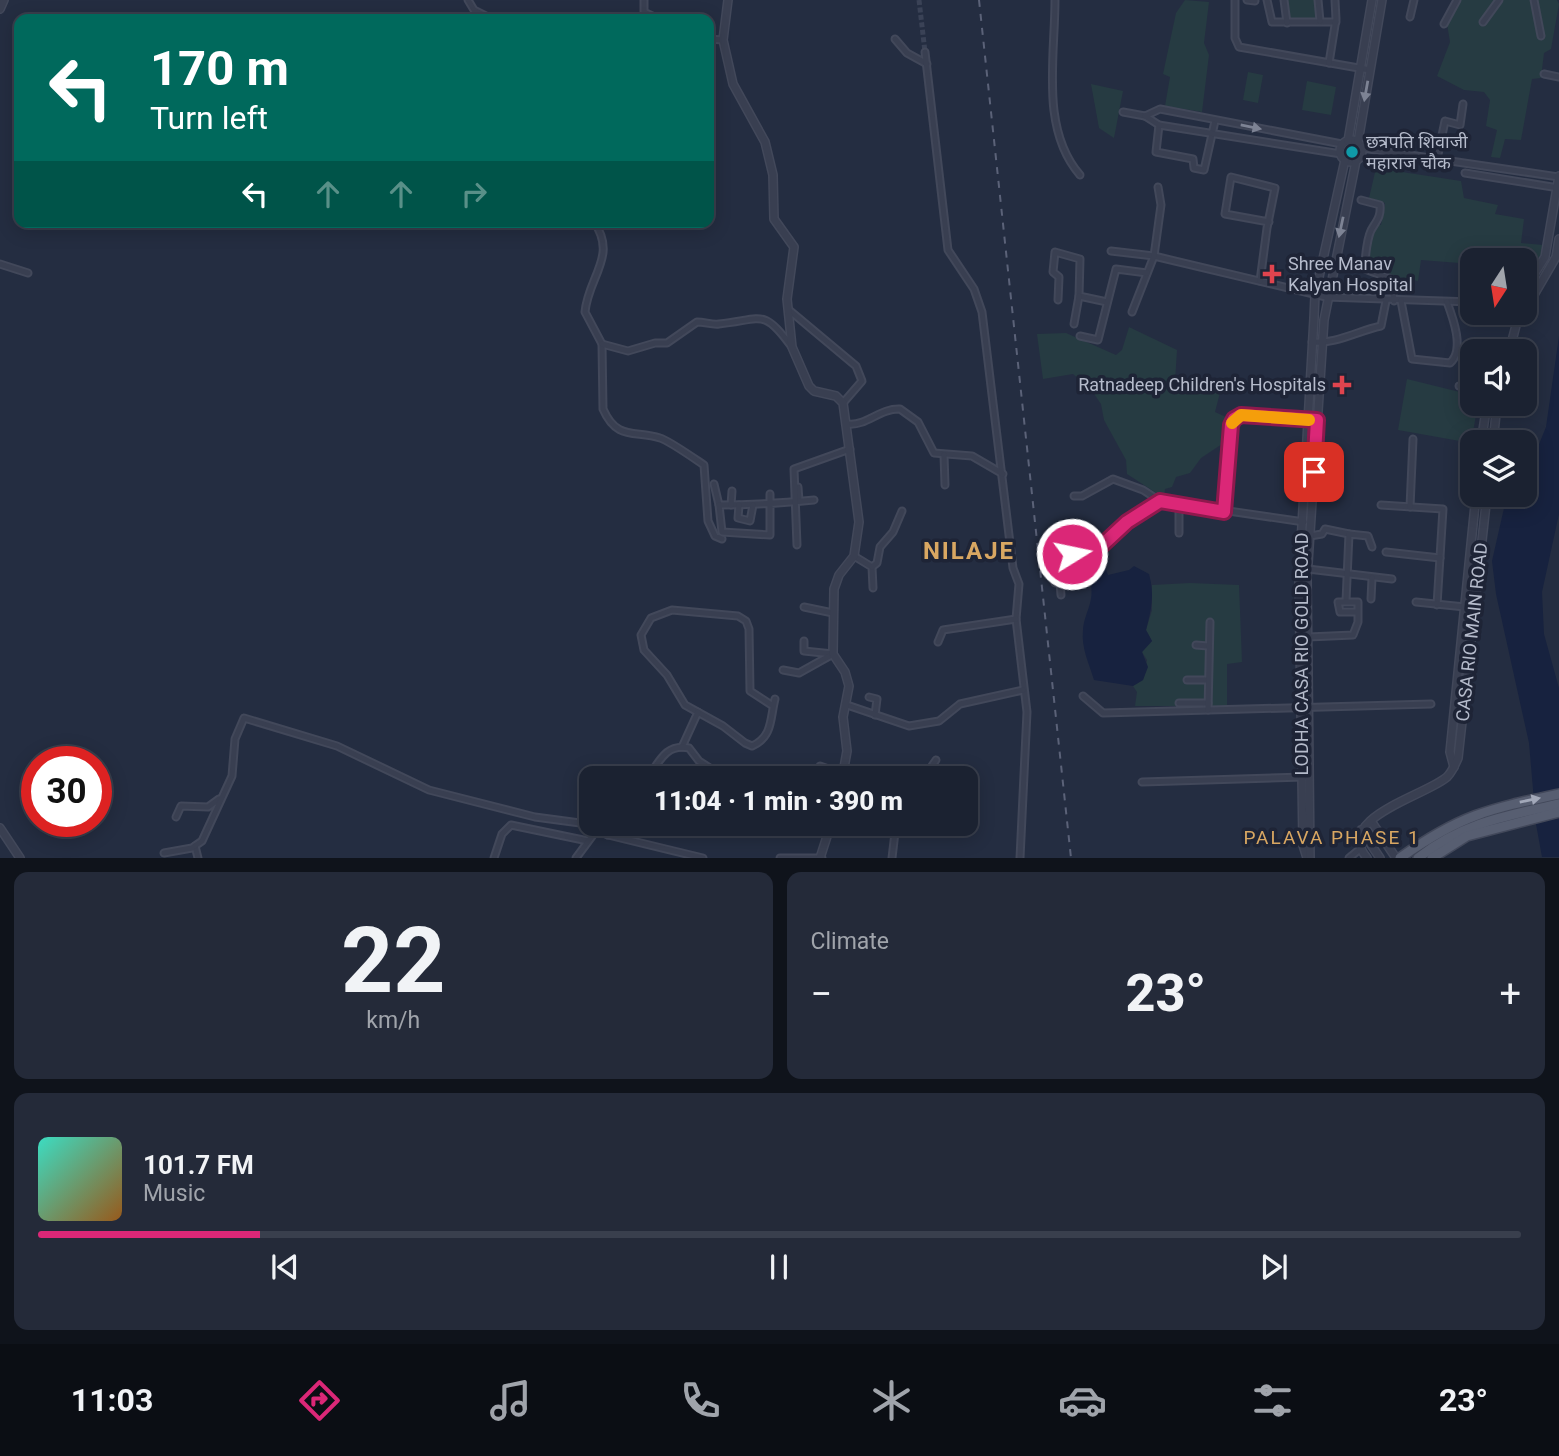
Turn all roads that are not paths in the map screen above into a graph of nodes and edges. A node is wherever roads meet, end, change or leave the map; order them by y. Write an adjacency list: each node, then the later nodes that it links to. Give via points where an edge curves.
1 (4, 0): 19 (street)
2 (468, 0): 21 (street)
3 (644, 0): 20 (street)
4 (729, 0): 32 (street)
5 (1055, 0): 56 (street, via 1055,126 1069,162)
6 (1235, 0): 34 (street, via 1239,47)
7 (1247, 0): 18 (street)
8 (1267, 0): 27 (street, via 1270,20)
9 (1284, 0): 27 (street)
10 (1318, 0): 24 (street)
11 (1335, 0): 25 (street)
12 (1372, 0): 36 (street, LODHA CASA RIO GOLD ROAD)
13 (1382, 0): 37 (street, LODHA CASA RIO GOLD ROAD)
14 (1414, 0): 23 (street)
15 (1457, 0): 28 (street)
16 (1499, 0): 26 (street)
17 (1534, 0): 29 (street)
18 (1255, 1)
19 (0, 9)
20 (645, 12): 22 (street)
21 (482, 14)
22 (649, 14)
23 (1410, 17)
24 (1320, 21): 25 (street); 27 (street)
25 (1336, 22): 34 (street)
26 (1483, 22)
27 (1287, 23)
28 (1444, 24)
29 (1541, 36)
30 (714, 39): 32 (street)
31 (895, 39): 35 (street, via 907,53)
32 (723, 40): 81 (street, via 733,84 768,153 774,219 794,247)
33 (925, 52): 35 (street)
34 (1329, 63): 36 (street)
35 (927, 64): 96 (street, via 948,250 974,289 982,313)
36 (1360, 69): 37 (street); 49 (street, LODHA CASA RIO GOLD ROAD)
37 (1370, 70): 51 (street, LODHA CASA RIO GOLD ROAD, one-way to 51)
38 (1544, 74): 39 (street)
39 (1559, 77)
40 (1463, 104): 53 (street, via 1460,125 1445,121)
41 (1123, 112): 43 (street)
42 (1186, 115): 43 (street, via 1160,109); 44 (street); 46 (street)
43 (1145, 116): 45 (street)
44 (1216, 121): 47 (street, one-way to 47); 48 (street)
45 (1159, 125): 46 (street); 48 (street, via 1156,152 1193,159 1194,168 1204,170)
46 (1184, 128): 48 (street)
47 (1276, 132): 49 (street); 50 (street)
48 (1213, 134): 50 (street)
49 (1345, 143): 51 (street); 52 (street, LODHA CASA RIO GOLD ROAD)
50 (1273, 144): 52 (street)
51 (1360, 145): 53 (street); 54 (street, LODHA CASA RIO GOLD ROAD)
52 (1343, 157): 54 (street); 72 (street, LODHA CASA RIO GOLD ROAD)
53 (1437, 159): 57 (street)
54 (1356, 161): 74 (street, LODHA CASA RIO GOLD ROAD, one-way to 74)
55 (1465, 173): 59 (street)
56 (1080, 175)
57 (1559, 177): 59 (street)
58 (1158, 187): 65 (street, via 1161,205)
59 (1558, 188): 67 (street, via 1545,257)
60 (1361, 200): 77 (street, via 1381,208 1372,227 1365,269 1391,279)
61 (1269, 222): 61 (street, via 1274,186 1231,177 1225,214); 70 (street)
62 (598, 228): 87 (street, via 605,247 585,312)
63 (1559, 239): 71 (street, via 1556,257)
64 (1111, 251): 65 (street)
65 (1154, 256): 69 (street); 70 (street)
66 (0, 264): 68 (street)
67 (1537, 270)
68 (28, 273)
69 (1147, 273): 78 (street, via 1116,269); 82 (street)
70 (1260, 281): 72 (street)
71 (1537, 287)
72 (1315, 295): 74 (street); 85 (street, LODHA CASA RIO GOLD ROAD)
73 (1079, 296): 75 (street, via 1080,259 1055,252); 78 (street); 83 (street)
74 (1326, 297): 76 (street); 86 (street, LODHA CASA RIO GOLD ROAD)
75 (1058, 300)
76 (1386, 300): 77 (street); 86 (street, via 1381,326 1359,330 1340,341)
77 (1398, 301): 79 (street); 79 (street, via 1412,359 1450,363 1457,354)
78 (1107, 302): 84 (street, via 1098,340)
79 (1447, 302): 80 (street)
80 (1460, 302)
81 (787, 309): 88 (street); 89 (street, via 856,366 862,381)
82 (1132, 312)
83 (1074, 324)
84 (1080, 336)
85 (1312, 342): 86 (street); 90 (street, LODHA CASA RIO GOLD ROAD)
86 (1322, 342): 91 (street, LODHA CASA RIO GOLD ROAD)
87 (602, 344): 88 (street, via 628,351 674,341 697,322 722,324 758,317 771,320); 125 (street, via 607,417 627,434 662,438 704,465 708,521 715,536)
88 (792, 347): 89 (street, via 809,386)
89 (843, 403): 92 (street)
90 (1308, 420): 91 (street); 117 (street, via 1241,415 1234,419); 118 (street, LODHA CASA RIO GOLD ROAD)
91 (1317, 420): 119 (street, LODHA CASA RIO GOLD ROAD)
92 (848, 424): 94 (street); 95 (street, via 900,409 918,422 934,453)
93 (1413, 439): 113 (street)
94 (850, 449): 105 (street, via 794,469); 130 (street, via 859,522)
95 (944, 455): 96 (street, via 972,456); 98 (street)
96 (1003, 474): 148 (street, via 1013,568 1019,584)
97 (715, 484): 106 (street)
98 (945, 485)
99 (798, 487): 105 (street)
100 (732, 491): 107 (street)
101 (770, 494): 110 (street)
102 (1074, 496): 104 (street, via 1095,491 1113,479 1143,489)
103 (814, 500): 105 (street)
104 (1160, 501): 112 (street); 132 (street, via 1127,522)
105 (796, 502): 110 (street); 126 (street)
106 (719, 505): 107 (street); 120 (street, via 724,534 767,537)
107 (731, 505): 108 (street)
108 (739, 505): 109 (street); 109 (street, via 738,518 750,521)
109 (752, 505): 110 (street)
110 (771, 505): 120 (street)
111 (1381, 505): 113 (street)
112 (1179, 506): 117 (street); 122 (street)
113 (1410, 507): 131 (street, via 1443,509)
114 (1475, 507): 145 (street, CASA RIO MAIN ROAD)
115 (1486, 507): 177 (street, CASA RIO MAIN ROAD)
116 (902, 511): 133 (street)
117 (1224, 512): 118 (street)
118 (1302, 522): 119 (street); 168 (street, LODHA CASA RIO GOLD ROAD, via 1298,577)
119 (1311, 523): 124 (street, LODHA CASA RIO GOLD ROAD)
120 (770, 529): 121 (street)
121 (780, 529)
122 (1179, 533)
123 (1349, 534): 124 (street, via 1325,529); 128 (street, via 1368,536); 135 (street)
124 (1310, 536): 134 (street, LODHA CASA RIO GOLD ROAD)
125 (722, 539)
126 (797, 545)
127 (1072, 545): 132 (street, via 1074,556)
128 (1372, 547)
129 (1386, 552): 131 (street)
130 (854, 556): 133 (street); 147 (street, via 836,580)
131 (1440, 558): 143 (street)
132 (1084, 562): 139 (street, via 1071,582 1058,583)
133 (872, 567): 138 (street)
134 (1308, 569): 135 (street); 150 (street, LODHA CASA RIO GOLD ROAD)
135 (1346, 575): 136 (street); 141 (street)
136 (1372, 578): 137 (street); 140 (street)
137 (1392, 579)
138 (873, 588)
139 (1061, 595)
140 (1371, 599)
141 (1346, 601): 146 (street, via 1357,602); 146 (street, via 1339,600 1339,611)
142 (1416, 603): 143 (street)
143 (1437, 604): 145 (street)
144 (804, 607): 147 (street)
145 (1465, 607): 177 (street, CASA RIO MAIN ROAD, via 1450,752)
146 (1356, 612): 150 (street, via 1353,635)
147 (834, 613): 155 (street)
148 (1016, 619): 152 (street, via 943,630); 159 (street)
149 (1210, 622): 154 (street)
150 (1308, 637): 168 (street, LODHA CASA RIO GOLD ROAD)
151 (804, 641): 155 (street, via 804,651)
152 (938, 642)
153 (1196, 645): 154 (street)
154 (1208, 646): 158 (street)
155 (833, 654): 156 (street, via 799,673); 165 (street, via 849,686)
156 (783, 670)
157 (1188, 680): 158 (street)
158 (1207, 680): 167 (street)
159 (1023, 690): 170 (street, via 960,704 939,721 903,725); 207 (street, via 1027,712)
160 (1083, 696): 167 (street, via 1103,713)
161 (869, 697): 170 (street, via 877,699)
162 (775, 699): 166 (street)
163 (1179, 704): 167 (street)
164 (1431, 704): 168 (street)
165 (847, 705): 170 (street); 175 (street, via 843,716)
166 (773, 706): 169 (street, via 768,734 752,746); 169 (street, via 749,687 746,621 719,612 659,613 644,625 644,650 685,705)
167 (1208, 707): 168 (street)
168 (1305, 708): 178 (street, LODHA CASA RIO GOLD ROAD)
169 (698, 712): 171 (street)
170 (875, 715)
171 (682, 747): 173 (street, via 666,752); 174 (street)
172 (936, 760): 176 (street)
173 (657, 766)
174 (707, 766)
175 (845, 766)
176 (932, 766)
177 (1454, 767): 186 (street, via 1440,782)
178 (1306, 777): 179 (street); 208 (street, LODHA CASA RIO GOLD ROAD, via 1303,851)
179 (1142, 782)
180 (1559, 794): 212 (main road, one-way to 180, via 1456,821)
181 (222, 798): 184 (street, via 232,776 235,739 244,718 337,746 429,790); 185 (street, via 208,807 181,806); 196 (street, via 202,841)
182 (1559, 804): 213 (main road, via 1460,830)
183 (1559, 812): 214 (main road, via 1476,833)
184 (532, 816): 187 (street); 188 (street)
185 (176, 817)
186 (1371, 821): 190 (street); 212 (street)
187 (579, 823)
188 (528, 827): 195 (street); 202 (street, via 505,828)
189 (0, 828): 200 (street)
190 (1361, 830): 197 (street, via 1357,837); 211 (street)
191 (592, 836): 195 (street)
192 (612, 836): 204 (street)
193 (827, 836): 199 (street)
194 (895, 836): 206 (street)
195 (588, 841): 203 (street)
196 (195, 846): 198 (street); 201 (street)
197 (1360, 849): 209 (street); 210 (street)
198 (164, 853)
199 (821, 857): 205 (street)
200 (20, 858)
201 (198, 858)
202 (494, 858)
203 (576, 858)
204 (703, 858)
205 (780, 858)
206 (892, 858)
207 (1020, 858)
208 (1309, 858)
209 (1349, 858)
210 (1367, 858)
211 (1380, 858)
212 (1398, 858)
213 (1418, 858)
214 (1432, 858)

